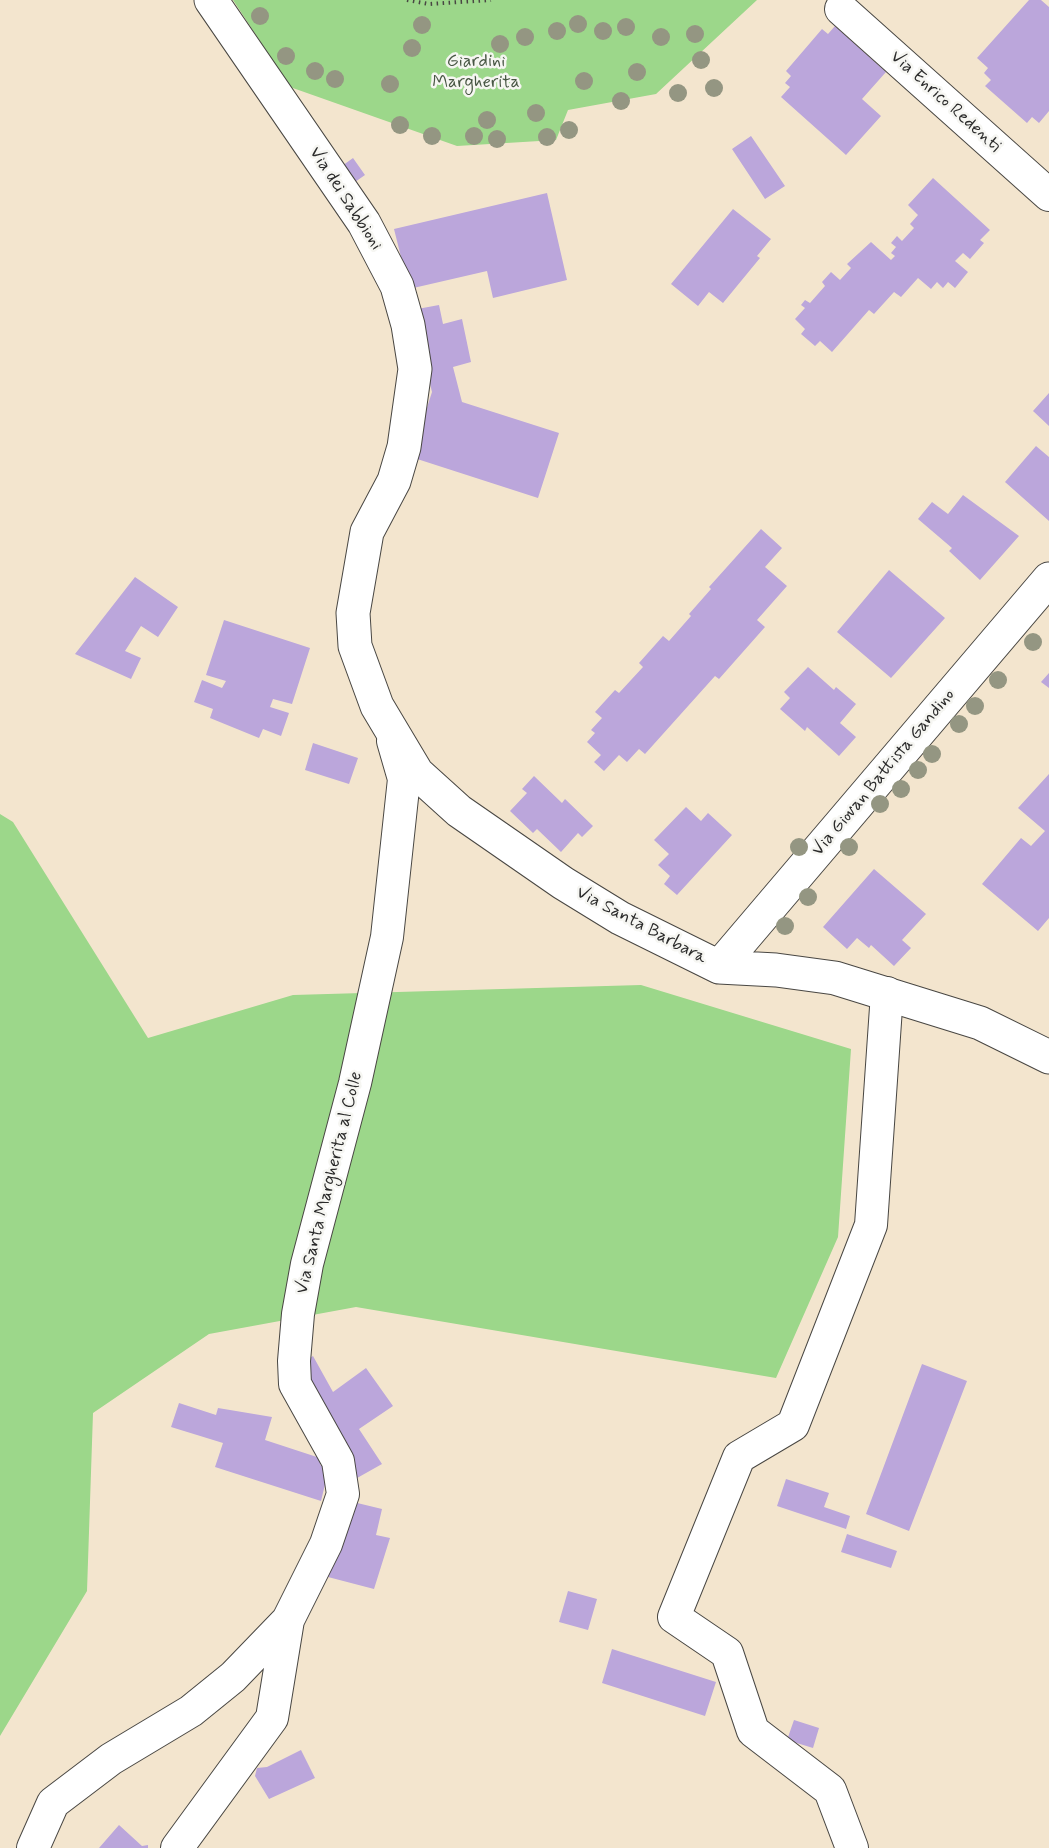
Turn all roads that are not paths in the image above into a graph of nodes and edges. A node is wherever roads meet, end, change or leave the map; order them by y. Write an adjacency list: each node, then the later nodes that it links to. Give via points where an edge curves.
1 (211, 1): 5 (street, Via dei Sabbioni, via 364,223 398,286 408,325 415,369 404,447 394,481 367,532 353,613 355,646)
2 (841, 9): 3 (street, Via Enrico Redenti)
3 (1049, 195)
4 (1049, 579): 6 (street, Via Giovan Battista Gandino)
5 (389, 728): 6 (street, Via Santa Barbara, via 417,773 459,811 620,918); 9 (street, Via Santa Margherita al Colle, via 404,779 387,937 355,1083 307,1264 294,1361 295,1384 338,1461 343,1494 326,1544)
6 (719, 967): 7 (street, Via Santa Barbara, via 835,978)
7 (887, 993): 8 (street, Via Santa Barbara, via 980,1023); 12 (street, via 871,1225 793,1425 739,1457 674,1617 727,1653 753,1731 830,1790)
8 (1049, 1057)
9 (288, 1620): 10 (street, Via Santa Margherita al Colle, via 233,1677 191,1711 111,1759 53,1803); 11 (street, Via Santa Margherita al Colle, via 272,1718)
10 (33, 1848)
11 (177, 1848)
12 (852, 1848)

